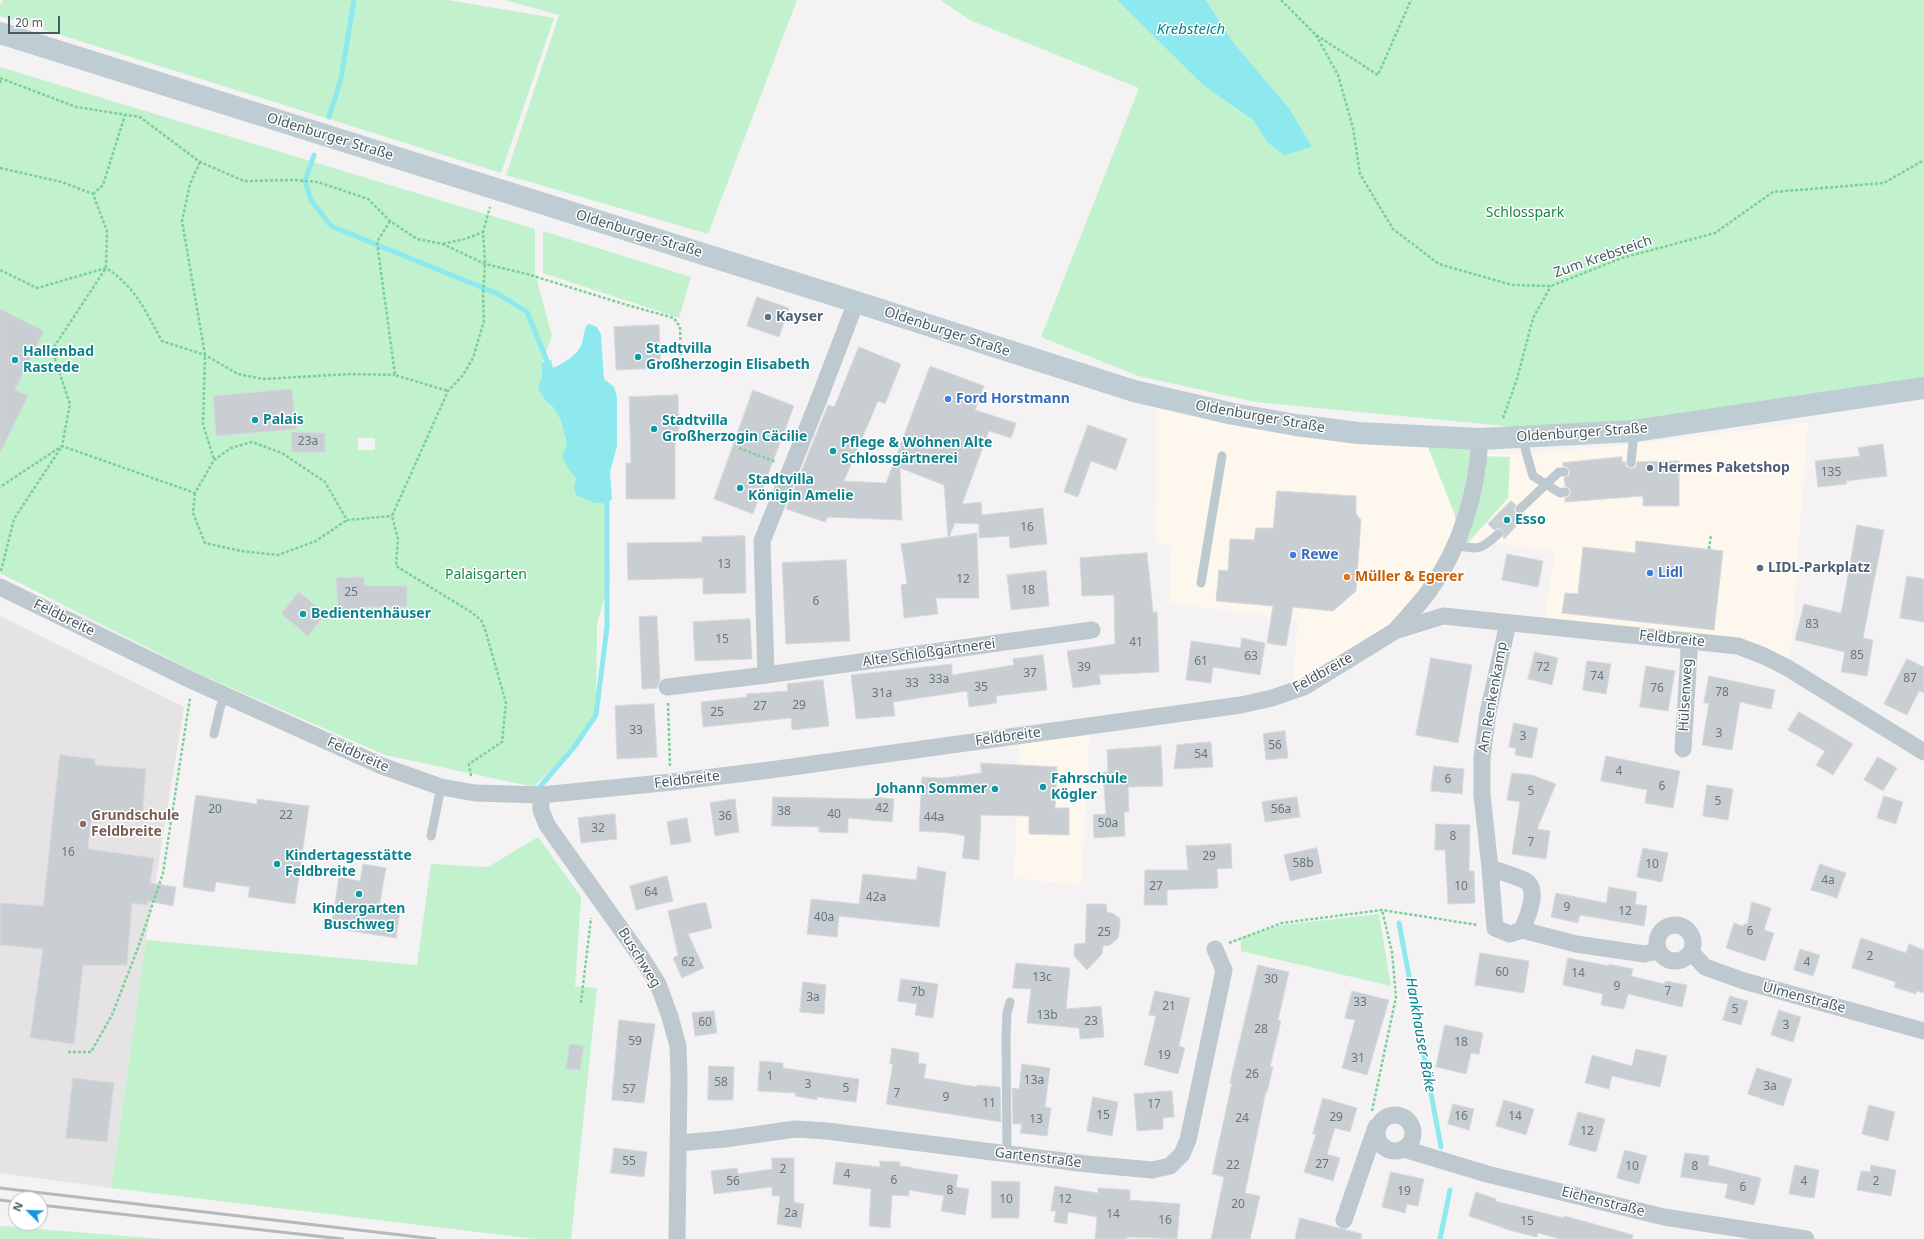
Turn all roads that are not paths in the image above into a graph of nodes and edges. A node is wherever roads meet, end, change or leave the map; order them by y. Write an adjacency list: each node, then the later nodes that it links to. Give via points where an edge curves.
1 (0, 33): 2 (street, Oldenburger Straße)
2 (856, 302): 6 (street, Oldenburger Straße, via 1134,391 1233,414 1358,433); 21 (street, via 762,541)
3 (1924, 388): 4 (street, Oldenburger Straße)
4 (1634, 431): 5 (street, Oldenburger Straße); 8 (lane)
5 (1524, 437): 6 (street, Oldenburger Straße); 10 (lane, via 1533,476)
6 (1488, 438): 14 (street, Feldbreite, via 1478,464 1470,506)
7 (1222, 456): 15 (lane)
8 (1631, 462)
9 (1564, 472): 10 (lane, via 1559,472)
10 (1548, 484): 11 (lane, via 1560,493); 12 (lane)
11 (1565, 492)
12 (1520, 509)
13 (1498, 534): 14 (lane, via 1488,543 1475,549)
14 (1456, 545): 19 (street, Feldbreite, via 1429,591)
15 (1201, 584)
16 (0, 587): 23 (street, Feldbreite)
17 (1508, 623): 19 (street, Feldbreite, via 1443,616); 20 (street, Feldbreite); 30 (street, Am Renkenkamp, via 1488,713 1482,757 1482,795)
18 (1092, 630): 21 (street, Alte Schloßgärtnerei)
19 (1395, 631): 28 (street, Feldbreite, via 1304,687 1241,705 770,770)
20 (1688, 641): 25 (street, Hülsenweg); 26 (street, Feldbreite, via 1738,646 1764,656)
21 (766, 675): 22 (street, Alte Schloßgärtnerei)
22 (667, 687)
23 (225, 695): 24 (lane); 27 (street, Feldbreite, via 382,766)
24 (214, 734)
25 (1683, 749)
26 (1924, 752)
27 (441, 787): 28 (street, Feldbreite, via 475,793); 29 (lane)
28 (541, 795): 38 (street, Buschweg, via 541,810 547,825 658,984 678,1046)
29 (432, 836)
30 (1490, 868): 31 (street, Am Renkenkamp, via 1495,928 1510,934); 31 (street, via 1525,881 1532,891 1531,903)
31 (1522, 930): 33 (street, via 1576,944 1644,954)
32 (1215, 949): 40 (street, Gartenstraße, via 1224,970 1193,1125 1182,1154 1170,1166 1152,1170)
33 (1658, 951): 34 (street, via 1671,961 1682,960); 34 (street, via 1657,938 1660,933 1664,928 1676,925 1682,926 1691,934)
34 (1691, 952): 36 (street, Ulmenstraße, via 1706,967 1744,981)
35 (1010, 1002): 40 (lane, via 1006,1038)
36 (1924, 1031)
37 (1378, 1126): 39 (street, Eichenstraße, via 1377,1136 1381,1145 1390,1151); 39 (street, via 1386,1116 1392,1114 1399,1114 1410,1120 1413,1138); 41 (street, via 1375,1128)
38 (678, 1143): 40 (street, Gartenstraße, via 795,1129); 42 (street, Buschweg)
39 (1404, 1149): 43 (street, Eichenstraße, via 1487,1174 1664,1217)
40 (1007, 1154)
41 (1344, 1220)
42 (677, 1239)
43 (1806, 1239)

